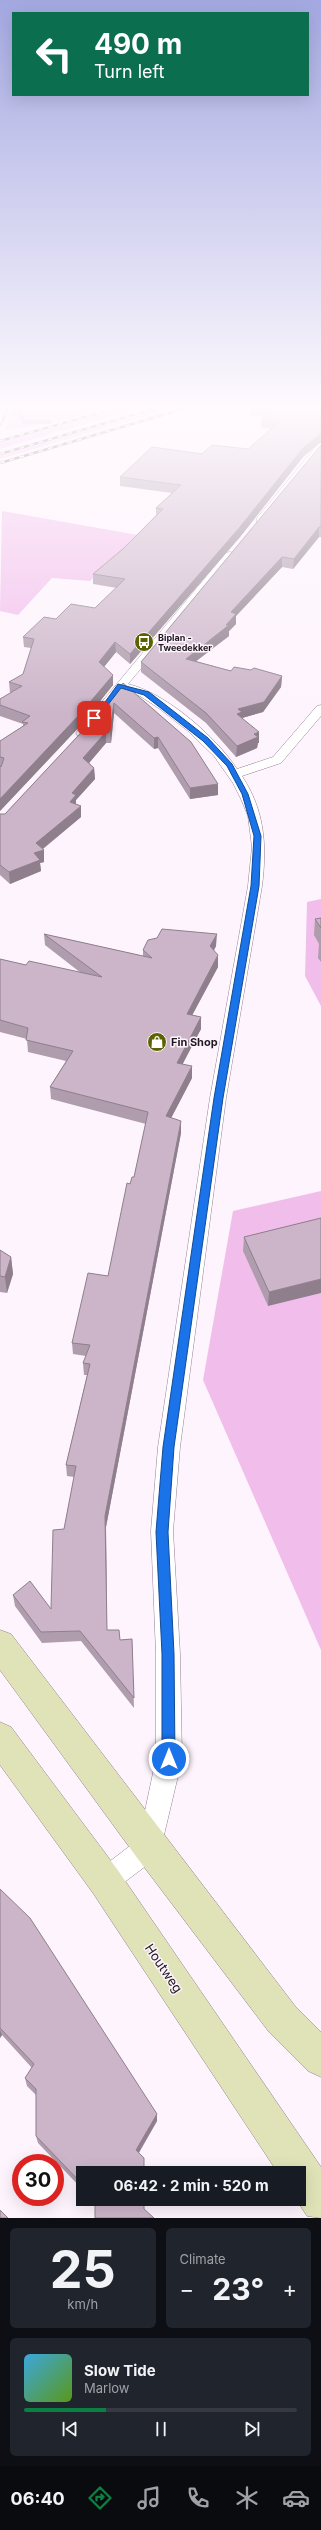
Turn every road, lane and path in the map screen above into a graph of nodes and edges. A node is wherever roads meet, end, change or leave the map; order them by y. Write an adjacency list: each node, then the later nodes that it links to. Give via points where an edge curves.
1 (270, 508): 2 (street)
2 (254, 527)
3 (236, 549): 4 (street)
4 (120, 685): 6 (street); 7 (street, via 146,693 182,720 205,740)
5 (321, 709): 7 (street, via 277,760)
6 (75, 740)
7 (236, 774): 10 (street, via 256,826 258,855 255,886 217,1106 169,1447 162,1532 168,1654 169,1759)
8 (0, 1645): 10 (main road)
9 (0, 1738): 11 (main road, Houtweg)
10 (150, 1847): 11 (street); 12 (main road, via 282,2019)
11 (105, 1881): 13 (main road, Houtweg)
12 (321, 2058)
13 (321, 2202)

